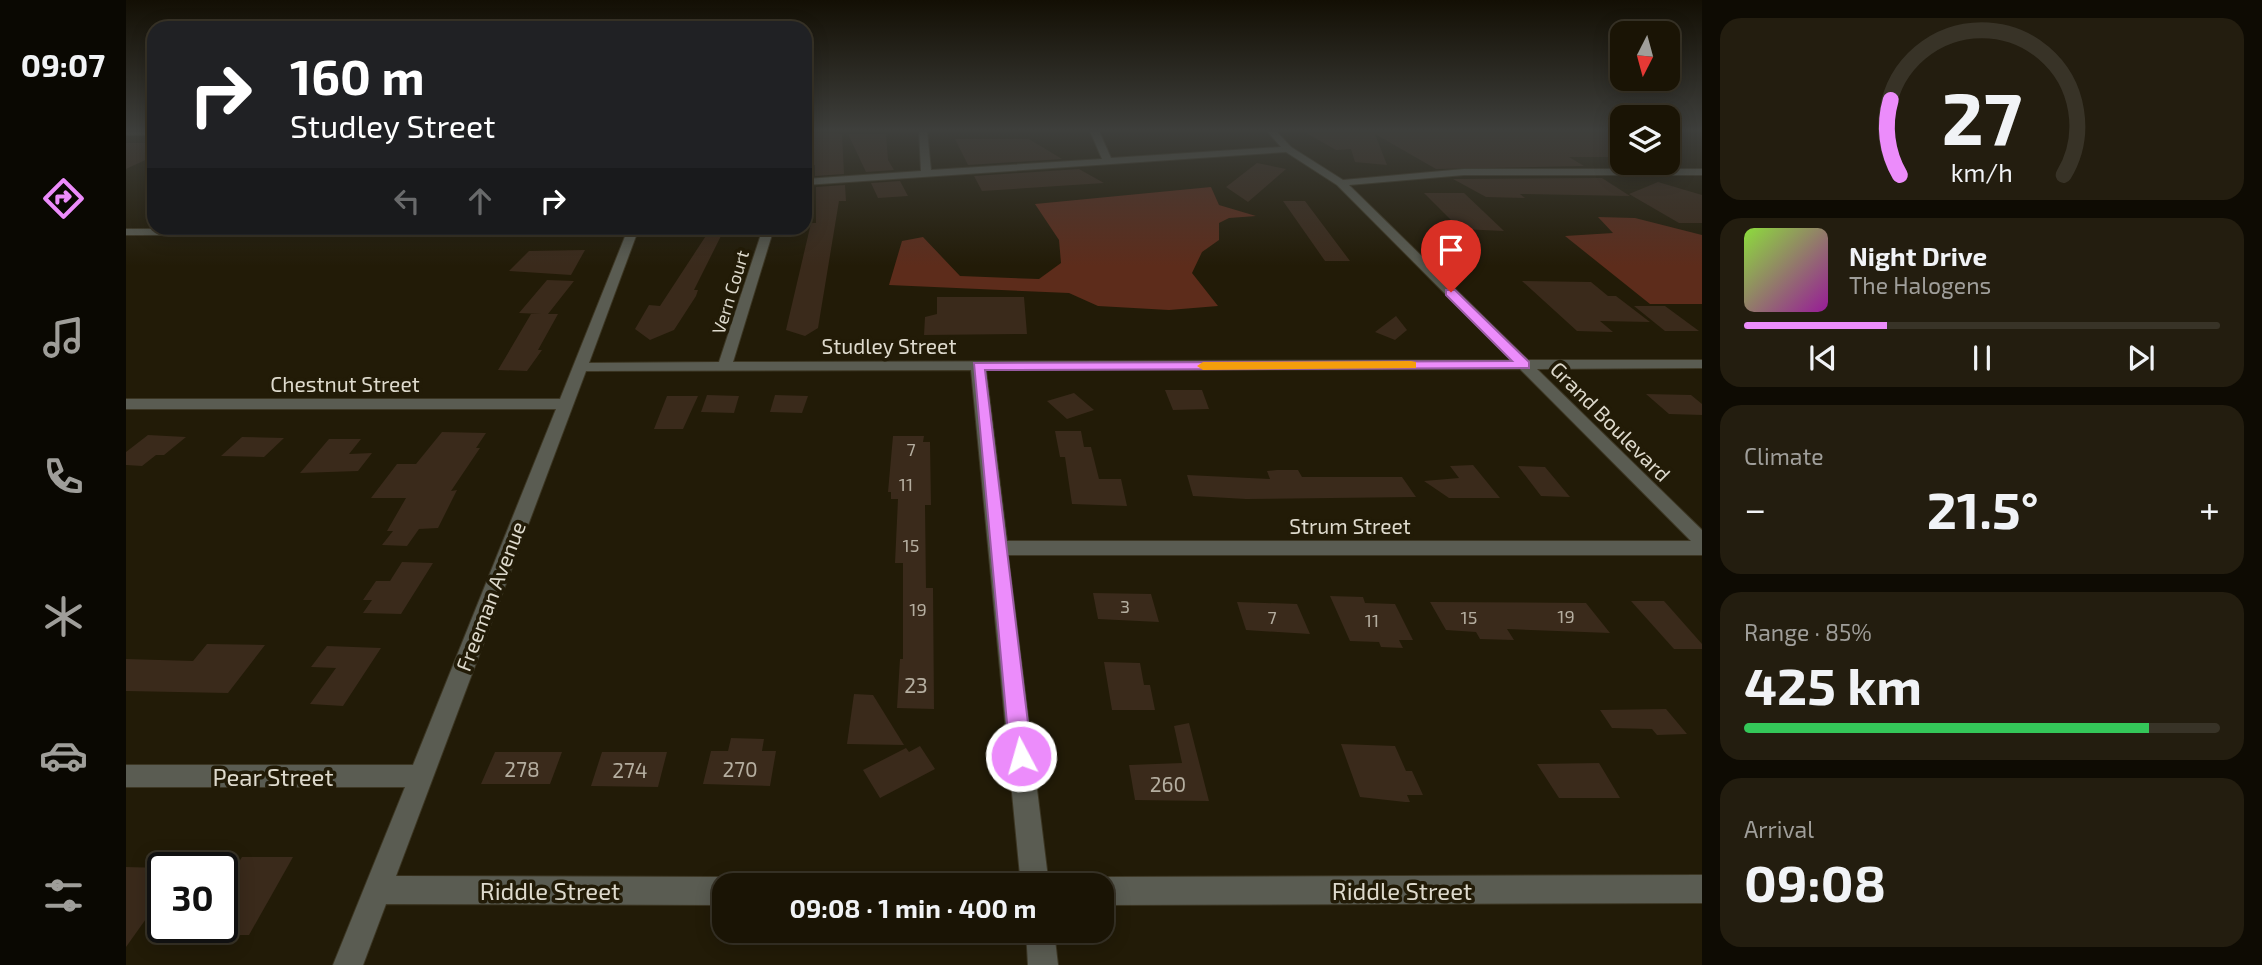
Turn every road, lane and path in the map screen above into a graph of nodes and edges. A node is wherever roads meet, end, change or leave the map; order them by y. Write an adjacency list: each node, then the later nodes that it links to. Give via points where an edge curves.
1 (895, 176): 4 (street)
2 (1330, 176): 5 (street, Grand Boulevard)
3 (1419, 176): 5 (street)
4 (812, 182)
5 (1341, 183): 14 (street, Grand Boulevard)
6 (147, 228): 8 (street)
7 (126, 232): 8 (street)
8 (141, 232): 9 (street); 12 (street)
9 (147, 232)
10 (631, 235): 17 (street, Freeman Avenue)
11 (766, 235): 15 (street, Vern Court)
12 (126, 241)
13 (1702, 364): 14 (street, Studley Street)
14 (1524, 365): 16 (street, Studley Street); 20 (street, Grand Boulevard)
15 (725, 366): 16 (street, Studley Street); 17 (street, Studley Street)
16 (978, 366): 21 (street)
17 (579, 367): 19 (street, Freeman Avenue)
18 (126, 404): 19 (street, Chestnut Street)
19 (565, 404): 24 (street, Freeman Avenue)
20 (1702, 541)
21 (998, 548): 22 (street, Strum Street); 25 (street)
22 (1702, 548)
23 (126, 776): 24 (street, Pear Street)
24 (420, 776): 27 (street, Freeman Avenue)
25 (1034, 873)
26 (1702, 889): 29 (street, Riddle Street)
27 (376, 890): 28 (street, Riddle Street); 31 (street, Freeman Avenue)
28 (712, 891)
29 (1114, 891)
30 (1041, 943): 32 (street)
31 (348, 965)
32 (1043, 965)

